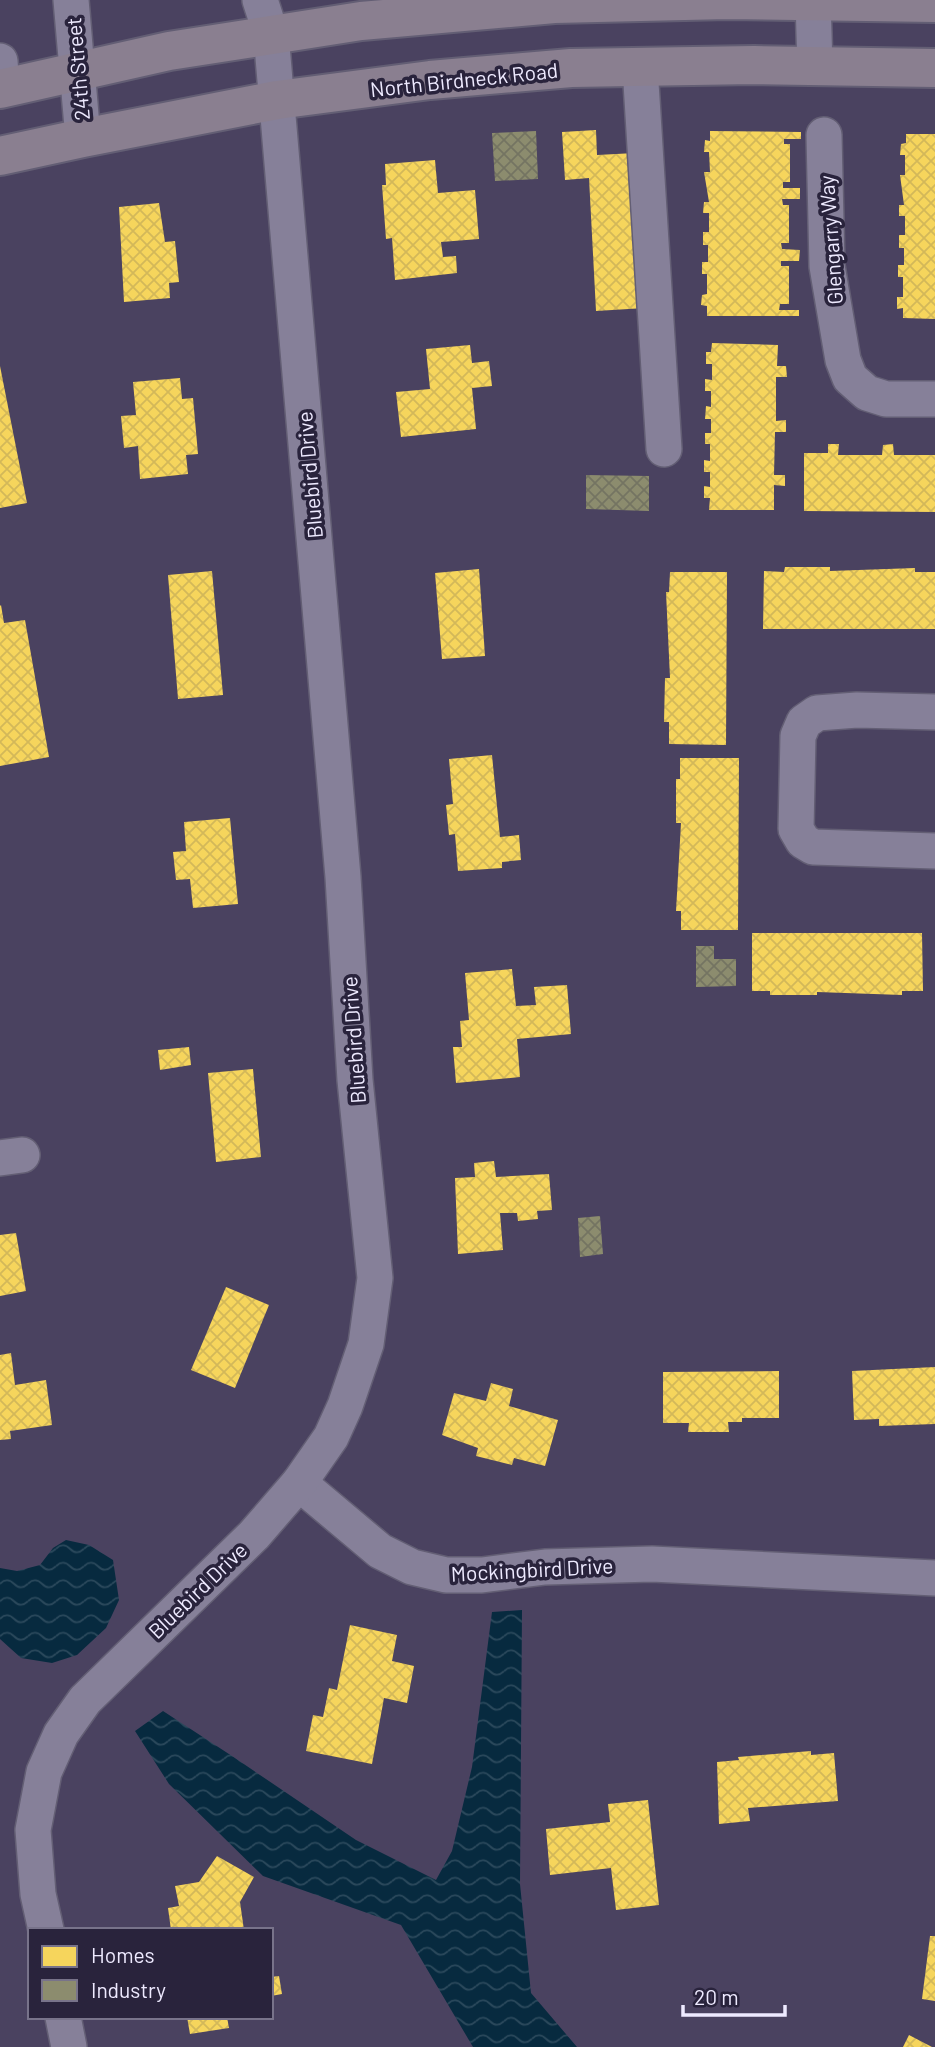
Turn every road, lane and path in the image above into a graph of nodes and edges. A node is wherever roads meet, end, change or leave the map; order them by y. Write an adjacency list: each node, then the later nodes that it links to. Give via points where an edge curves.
1 (71, 0): 10 (street, 24th Street)
2 (714, 0): 3 (main road); 4 (main road)
3 (813, 1): 5 (main road); 8 (street)
4 (581, 2): 6 (main road, via 361,21)
5 (935, 3)
6 (266, 17): 10 (main road, via 169,51); 12 (street, Bluebird Drive)
7 (640, 67): 8 (main road, North Birdneck Road); 12 (main road, North Birdneck Road, via 430,80); 17 (street)
8 (815, 67): 9 (main road, North Birdneck Road)
9 (935, 68)
10 (76, 72): 11 (main road); 14 (street, 24th Street)
11 (1, 80)
12 (277, 100): 14 (main road, North Birdneck Road); 20 (street, Bluebird Drive, via 374,1278 366,1344 345,1406 331,1437)
13 (824, 135): 16 (street, Glengarry Way, via 827,266 850,378 867,393 886,399)
14 (83, 138): 15 (main road, North Birdneck Road)
15 (0, 156)
16 (935, 399)
17 (664, 449)
18 (935, 712): 19 (street, via 817,713 804,722 798,736 796,829 803,841 813,847)
19 (925, 850)
20 (299, 1483): 21 (street, Mockingbird Drive, via 380,1551 412,1567 446,1575 652,1564); 22 (street, Bluebird Drive, via 254,1535 85,1700 61,1734 44,1772 33,1830)
21 (935, 1578)
22 (46, 1928)
23 (63, 2019): 24 (street)
24 (69, 2047)

